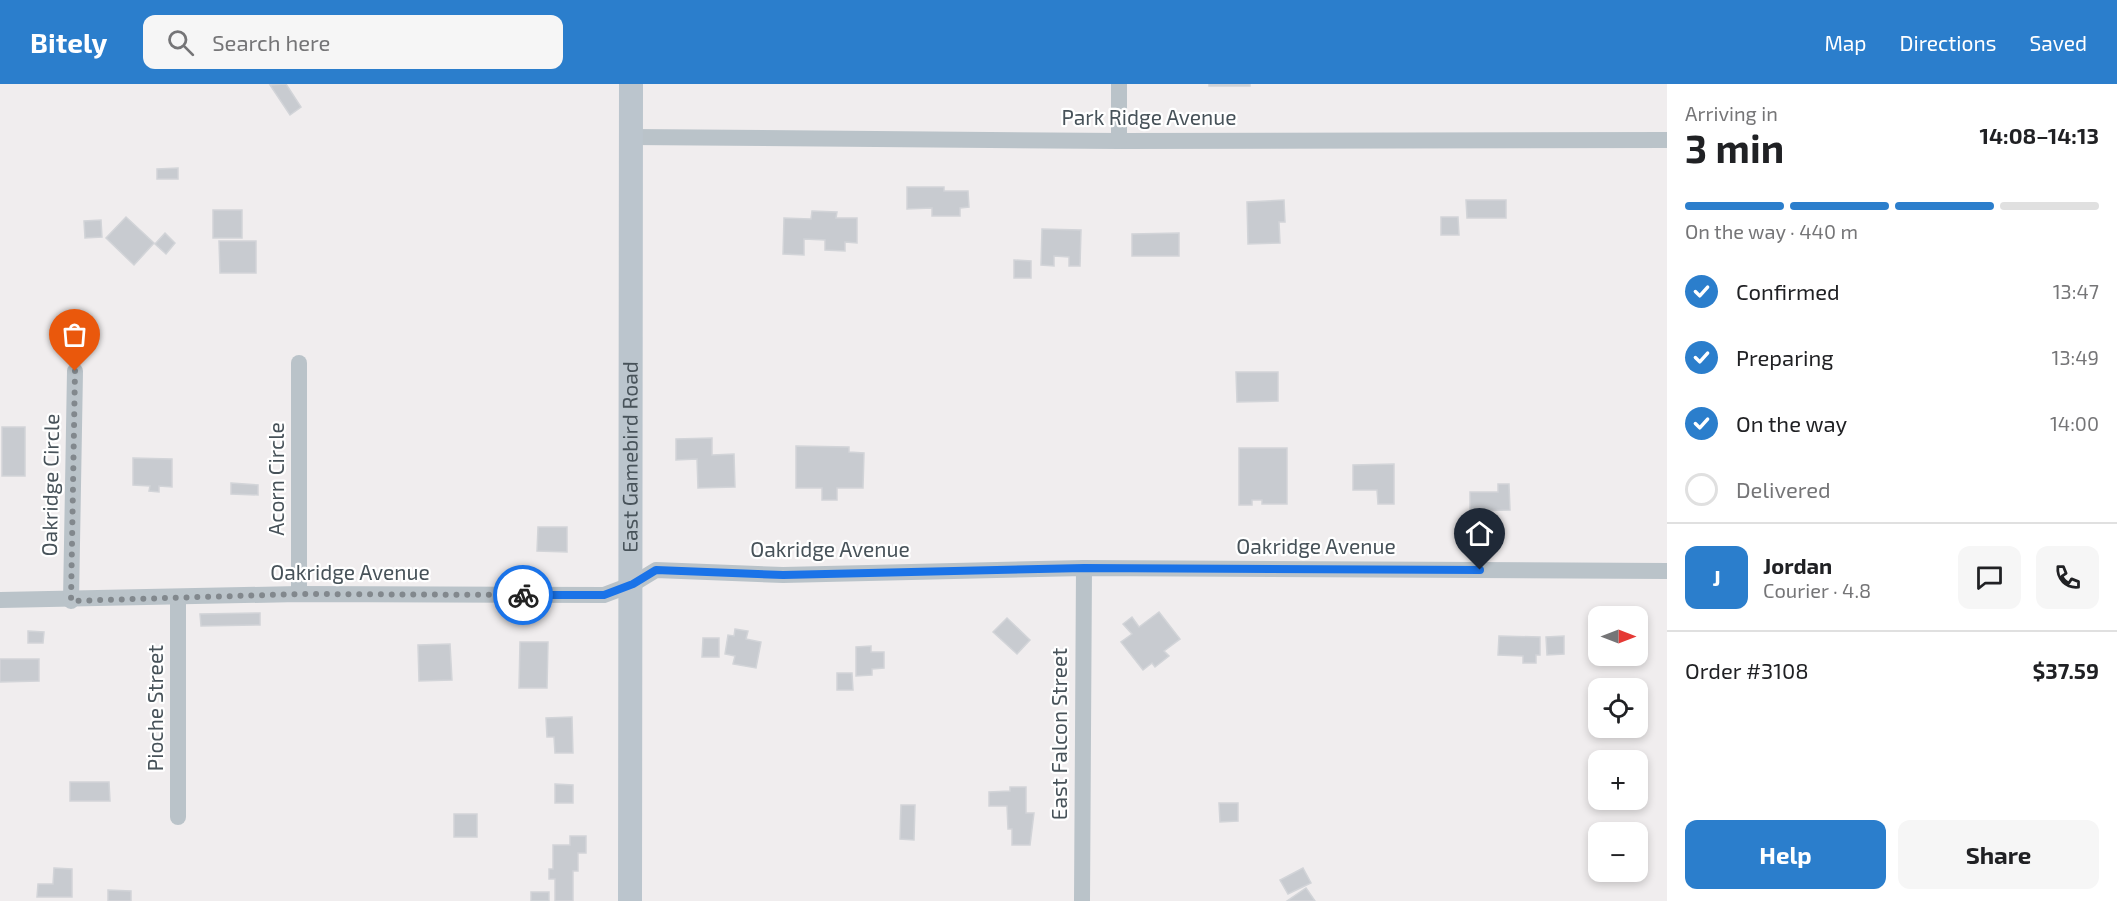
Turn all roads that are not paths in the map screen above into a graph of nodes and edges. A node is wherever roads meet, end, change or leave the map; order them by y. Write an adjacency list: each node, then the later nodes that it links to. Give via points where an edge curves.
1 (631, 84): 3 (main road, East Gamebird Road)
2 (1119, 84): 5 (street)
3 (631, 137): 5 (street, Park Ridge Avenue); 10 (main road, East Gamebird Road)
4 (1667, 140): 5 (street, Park Ridge Avenue)
5 (1119, 141)
6 (299, 363): 11 (street, Acorn Circle)
7 (75, 371): 14 (street, Oakridge Circle)
8 (1084, 568): 9 (street, Oakridge Avenue); 10 (street, Oakridge Avenue, via 783,575 656,570); 17 (street, East Falcon Street)
9 (1667, 571)
10 (633, 584): 11 (street, Oakridge Avenue, via 604,595); 16 (main road, East Gamebird Road)
11 (299, 594): 12 (street, Oakridge Avenue)
12 (178, 598): 14 (street, Oakridge Avenue); 15 (street, Pioche Street)
13 (0, 600): 14 (street, Oakridge Avenue)
14 (71, 601)
15 (178, 817)
16 (630, 901)
17 (1082, 901)

